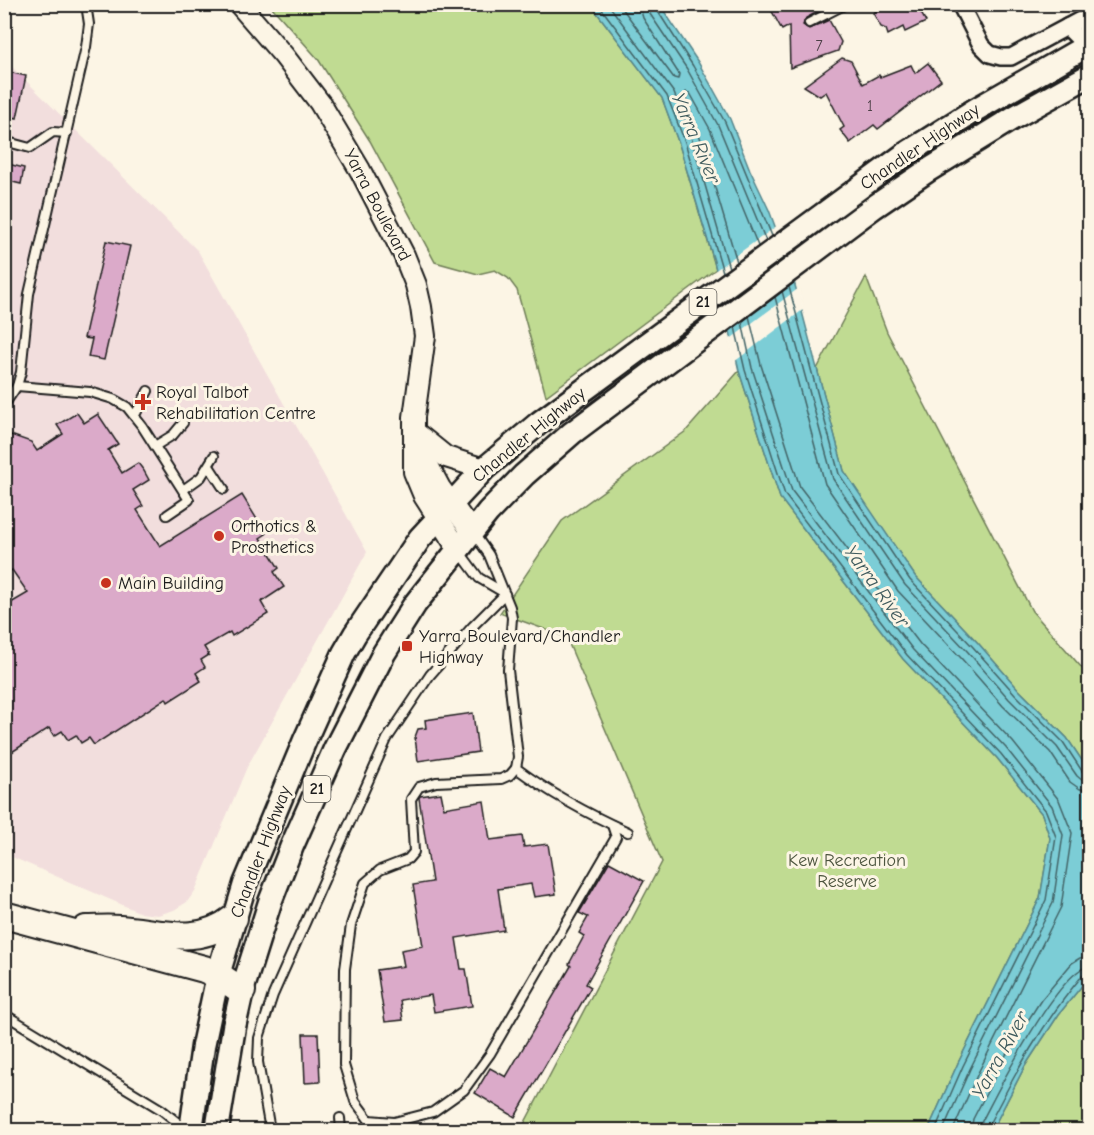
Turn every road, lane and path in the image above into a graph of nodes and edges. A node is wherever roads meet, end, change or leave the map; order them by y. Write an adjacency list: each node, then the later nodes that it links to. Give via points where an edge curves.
1 (86, 4): 8 (lane, via 86,47)
2 (239, 4): 15 (main road, Yarra Boulevard, via 320,104 404,255 416,285 424,336)
3 (846, 4): 5 (lane)
4 (960, 4): 6 (street, via 979,42 990,54 1006,58 1074,24)
5 (809, 23)
6 (1088, 45): 19 (main road, Chandler Highway / 21, via 975,110 867,181 539,423)
7 (1089, 75): 24 (main road, Chandler Highway / 21, via 1012,118 874,207 572,433 510,489)
8 (67, 133): 9 (lane, via 53,132 30,148); 10 (lane, via 29,294)
9 (4, 141)
10 (17, 386): 12 (lane); 13 (lane, via 97,394 113,399)
11 (148, 391): 13 (lane)
12 (4, 405)
13 (135, 414): 16 (lane)
14 (183, 423): 16 (lane)
15 (414, 434): 19 (main road, via 446,457); 22 (main road, Yarra Boulevard, via 415,477)
16 (155, 446): 21 (lane)
17 (214, 456): 18 (lane)
18 (208, 466): 20 (lane); 21 (lane, via 201,477)
19 (484, 469): 22 (main road, Chandler Highway / 21)
20 (224, 489)
21 (183, 490): 23 (lane, via 189,500)
22 (444, 511): 24 (main road, Yarra Boulevard); 25 (main road, Yarra Boulevard); 31 (main road, Chandler Highway / 21, via 414,546 344,653 256,855)
23 (167, 515)
24 (472, 532): 25 (main road, Chandler Highway / 21); 26 (lane, via 489,555)
25 (458, 549): 26 (lane, via 479,578); 34 (main road, Chandler Highway / 21, via 415,604 384,653 335,749 270,902)
26 (504, 593): 27 (lane, via 512,618 508,670); 39 (lane, via 430,675 387,738 273,995 259,1038 258,1062)
27 (516, 768): 28 (lane, via 543,789); 28 (lane, via 501,779 436,782 419,787 411,799 414,852 365,883 351,925 345,969 344,1065 355,1101 369,1120 394,1122 433,1112 464,1090 490,1054 616,837)
28 (612, 825): 29 (lane)
29 (628, 832)
30 (4, 915): 32 (highway)
31 (234, 918): 32 (highway, via 220,928 200,934); 33 (main road, Chandler Highway / 21)
32 (56, 929): 33 (highway)
33 (218, 975): 34 (highway); 37 (main road, Chandler Highway / 21)
34 (242, 991): 38 (main road, Chandler Highway / 21)
35 (4, 1014): 37 (lane)
36 (340, 1118): 40 (lane)
37 (190, 1131)
38 (216, 1131)
39 (270, 1131)
40 (341, 1131)

